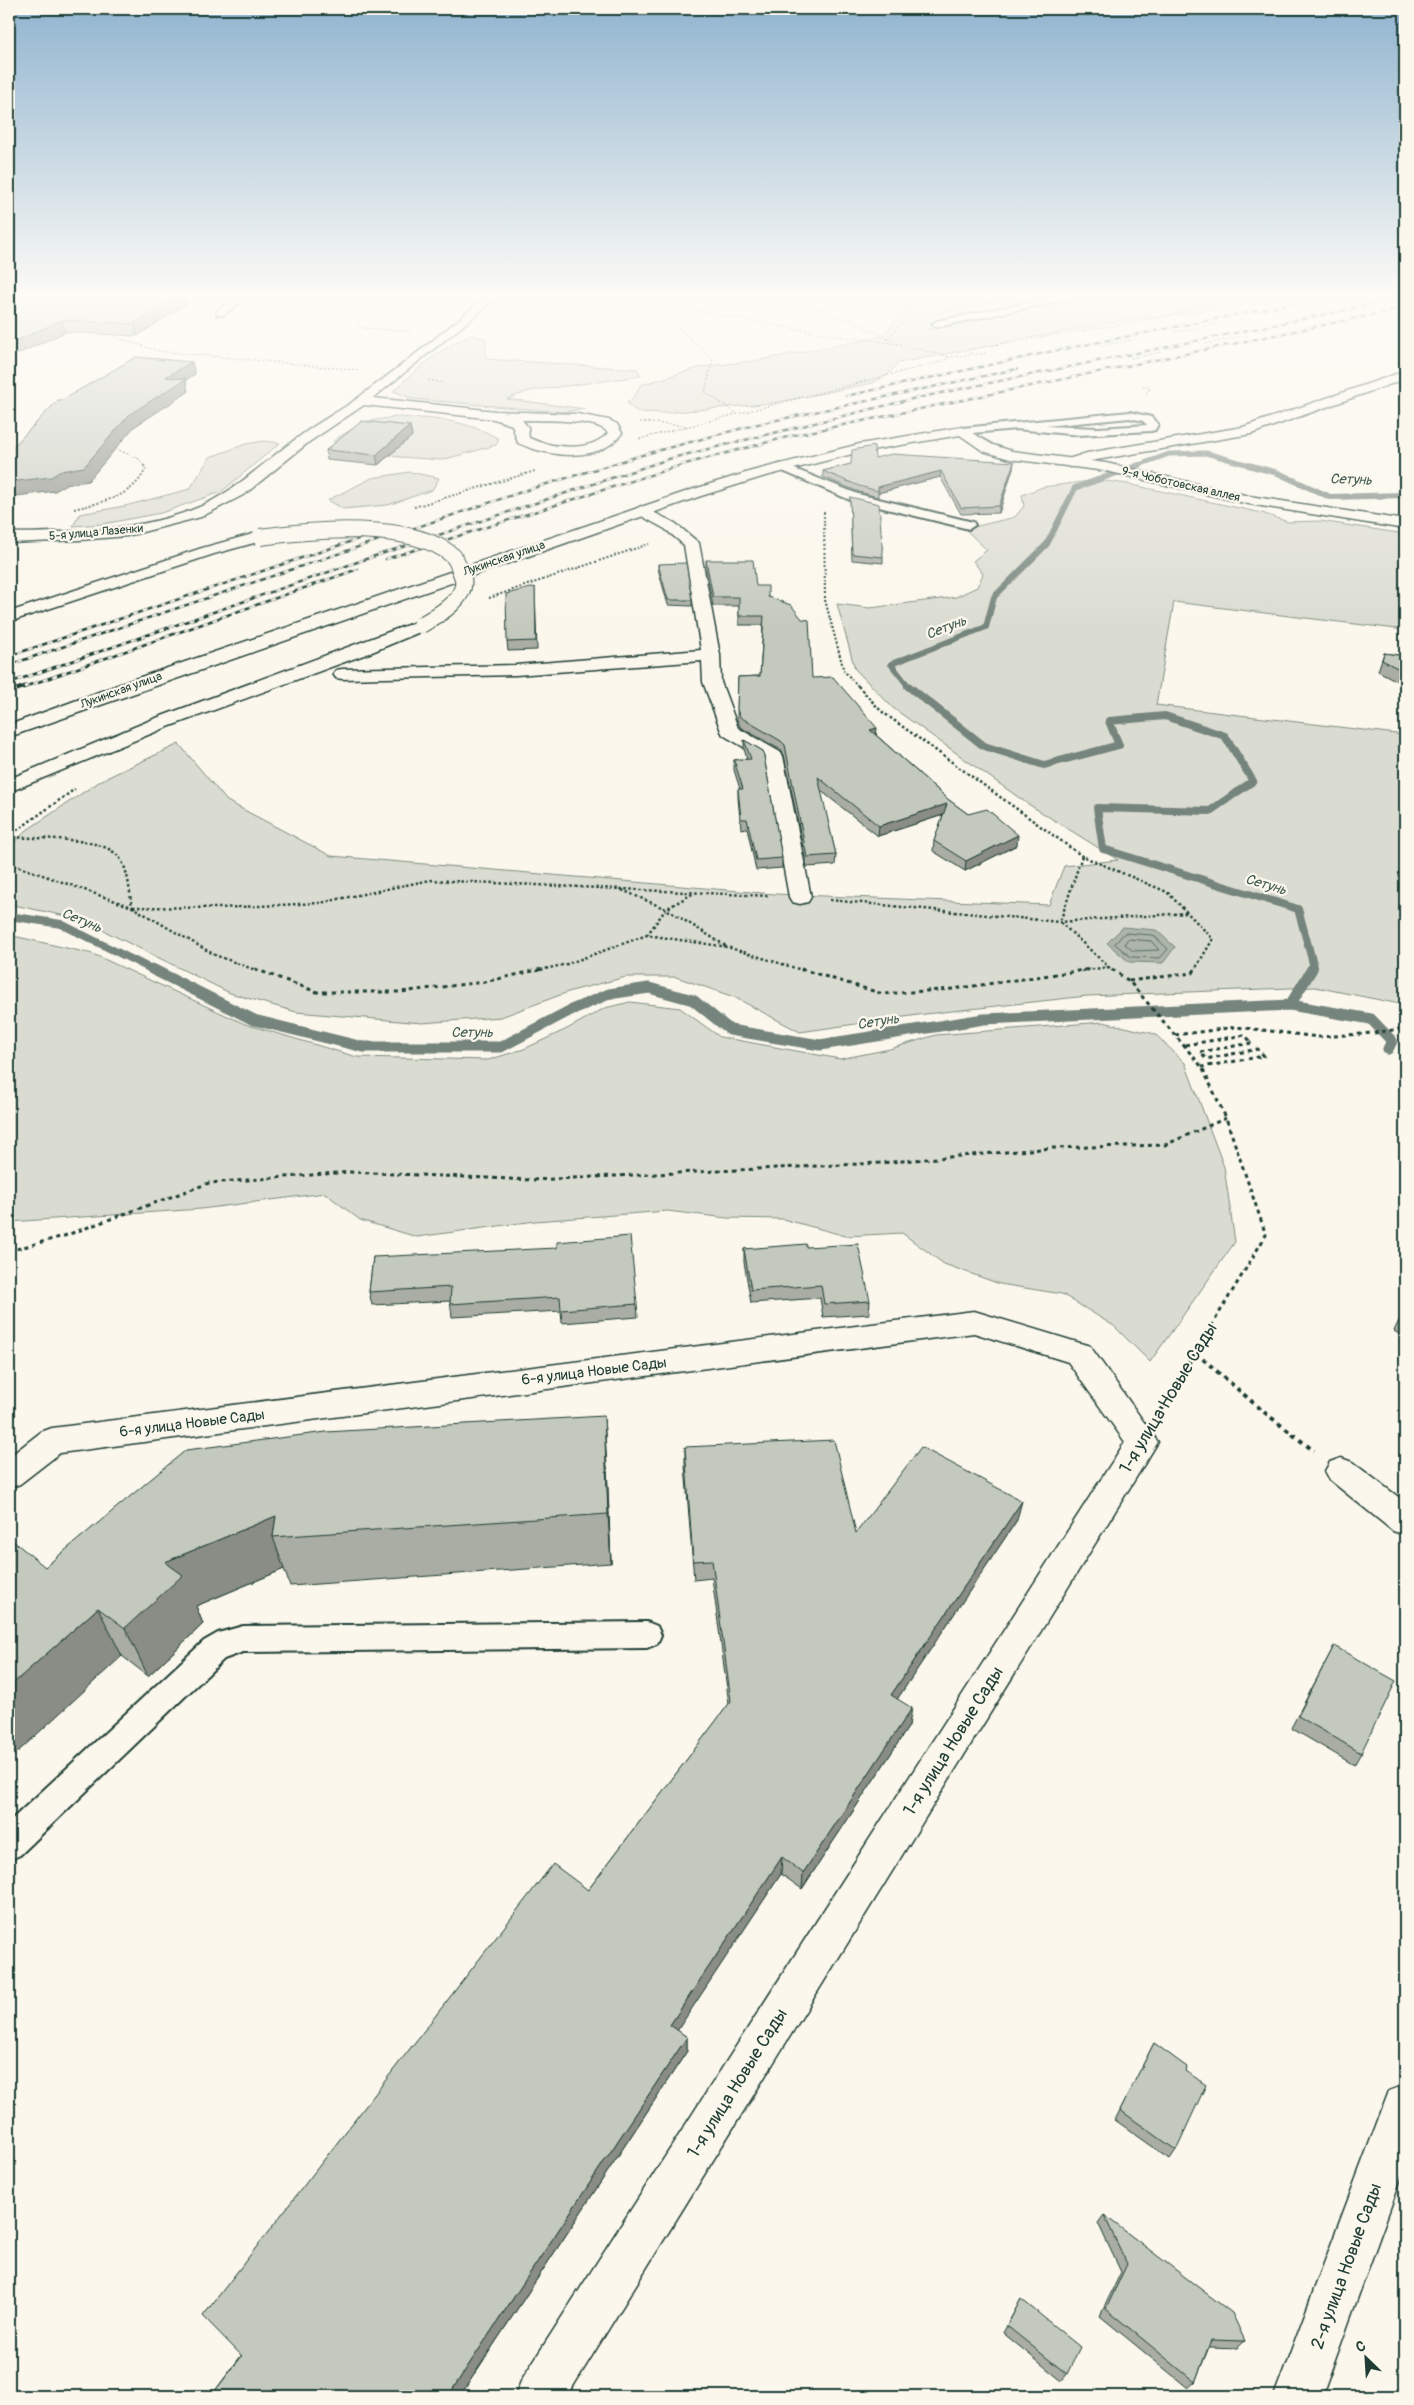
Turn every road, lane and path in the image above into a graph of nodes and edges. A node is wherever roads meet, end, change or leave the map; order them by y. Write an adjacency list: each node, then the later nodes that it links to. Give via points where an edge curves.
1 (356, 405): 21 (street, 5-я улица Лазенки, via 306,438 230,498 195,515 117,533)
2 (397, 405): 6 (street)
3 (724, 405): 7 (path)
4 (770, 405): 7 (path)
5 (1319, 405): 14 (street, via 1246,431 1086,457)
6 (496, 414): 6 (street, via 517,422 523,440 543,448 591,447 612,438 615,433 612,427 592,420)
7 (736, 414): 10 (path)
8 (637, 421): 10 (path)
9 (1010, 425): 9 (lane, via 1052,432 1109,433 1151,428 1152,424 1147,419 1130,415); 11 (lane, Лукинская улица)
10 (691, 426): 12 (path)
11 (962, 431): 14 (street, 9-я Чоботовская аллея, via 998,452); 15 (street, Лукинская улица, via 860,448)
12 (633, 441)
13 (105, 446): 17 (path, via 128,452 139,459 146,468 144,478 114,496)
14 (1070, 463): 20 (street, 9-я Чоботовская аллея, via 1166,479 1249,500)
15 (782, 467): 16 (lane); 18 (street, Лукинская улица)
16 (818, 482): 19 (lane, via 854,496); 28 (path, via 824,491 825,600 844,671 881,711)
17 (73, 509)
18 (641, 510): 23 (street, via 670,526 691,543); 25 (street, Лукинская улица)
19 (969, 525)
20 (1405, 525)
21 (9, 538)
22 (9, 617): 26 (street, bridge, via 215,549 304,530 354,529 399,534 435,546 454,559 463,572 464,583 451,604 421,625 158,724)
23 (711, 655): 24 (street, via 516,670); 32 (street, via 712,682 730,731 773,756)
24 (342, 674)
25 (9, 731)
26 (9, 786)
27 (9, 837): 33 (path, via 93,842 117,854 127,876)
28 (1082, 856): 35 (path, via 1167,892); 36 (path)
29 (9, 862): 33 (path)
30 (619, 889): 31 (path); 33 (path, via 430,880 320,903 219,908); 34 (path)
31 (696, 892): 32 (path); 34 (path)
32 (800, 897): 36 (path)
33 (132, 907): 37 (path, via 215,956 317,992 400,992 484,982 567,964)
34 (666, 909): 37 (path); 38 (path)
35 (1187, 913): 36 (path); 40 (path, via 1213,938 1193,973)
36 (1060, 922): 39 (path, 1-я улица Новые Сады)
37 (647, 935): 38 (path)
38 (727, 947): 39 (path, via 883,994 953,990)
39 (1108, 967): 40 (path, 1-я улица Новые Сады)
40 (1129, 981): 42 (path, 1-я улица Новые Сады)
41 (1405, 1028): 42 (path, via 1319,1037 1237,1027)
42 (1176, 1035): 43 (path, 1-я улица Новые Сады)
43 (1184, 1045): 44 (path, 1-я улица Новые Сады); 44 (path, via 1245,1035 1252,1043 1200,1052 1206,1059 1258,1049 1264,1056)
44 (1202, 1068): 45 (path, 1-я улица Новые Сады)
45 (1226, 1118): 46 (path, via 1165,1145 1052,1148 880,1163 533,1180 350,1172 209,1183 64,1236); 47 (path, 1-я улица Новые Сады, via 1266,1235)
46 (9, 1251)
47 (1196, 1353): 48 (path, 1-я улица Новые Сады); 49 (path, via 1264,1412)
48 (1142, 1442): 50 (street, 6-я улица Новые Сады, via 1079,1354 974,1322 52,1441); 55 (street, 1-я улица Новые Сады)
49 (1341, 1471): 51 (street)
50 (9, 1475)
51 (1405, 1521)
52 (647, 1635): 53 (lane, via 243,1639 228,1642 214,1650)
53 (9, 1844)
54 (1405, 2107): 56 (street, 2-я улица Новые Сады)
55 (539, 2396)
56 (1298, 2396)

